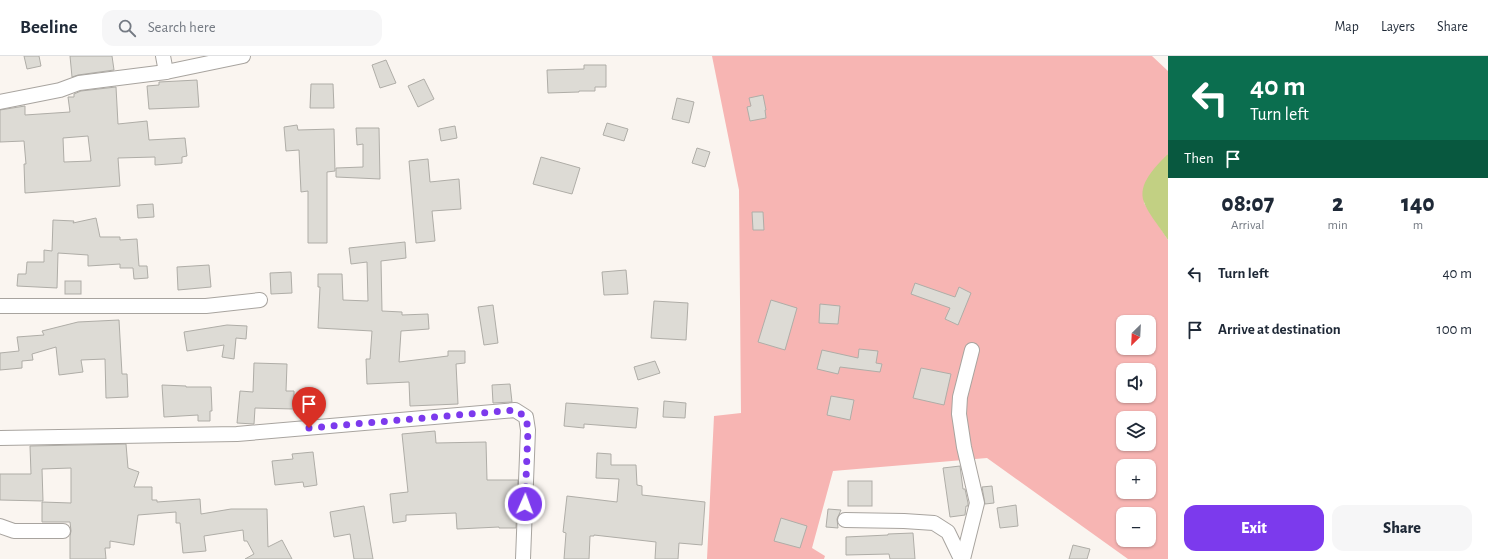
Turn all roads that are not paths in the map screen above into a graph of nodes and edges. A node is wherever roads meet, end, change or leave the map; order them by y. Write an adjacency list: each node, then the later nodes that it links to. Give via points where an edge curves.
1 (163, 56): 3 (street)
2 (243, 56): 3 (street)
3 (166, 72): 4 (street, via 79,83 60,90)
4 (0, 102)
5 (260, 300): 6 (street, via 206,306)
6 (0, 306)
7 (972, 350): 13 (street, via 960,398 959,414 977,503)
8 (0, 438): 12 (street, via 237,434 515,410 526,417 528,430)
9 (846, 520): 13 (street, via 934,523 948,532)
10 (0, 526): 11 (street, via 14,531)
11 (63, 531)
12 (523, 559)
13 (962, 559)

